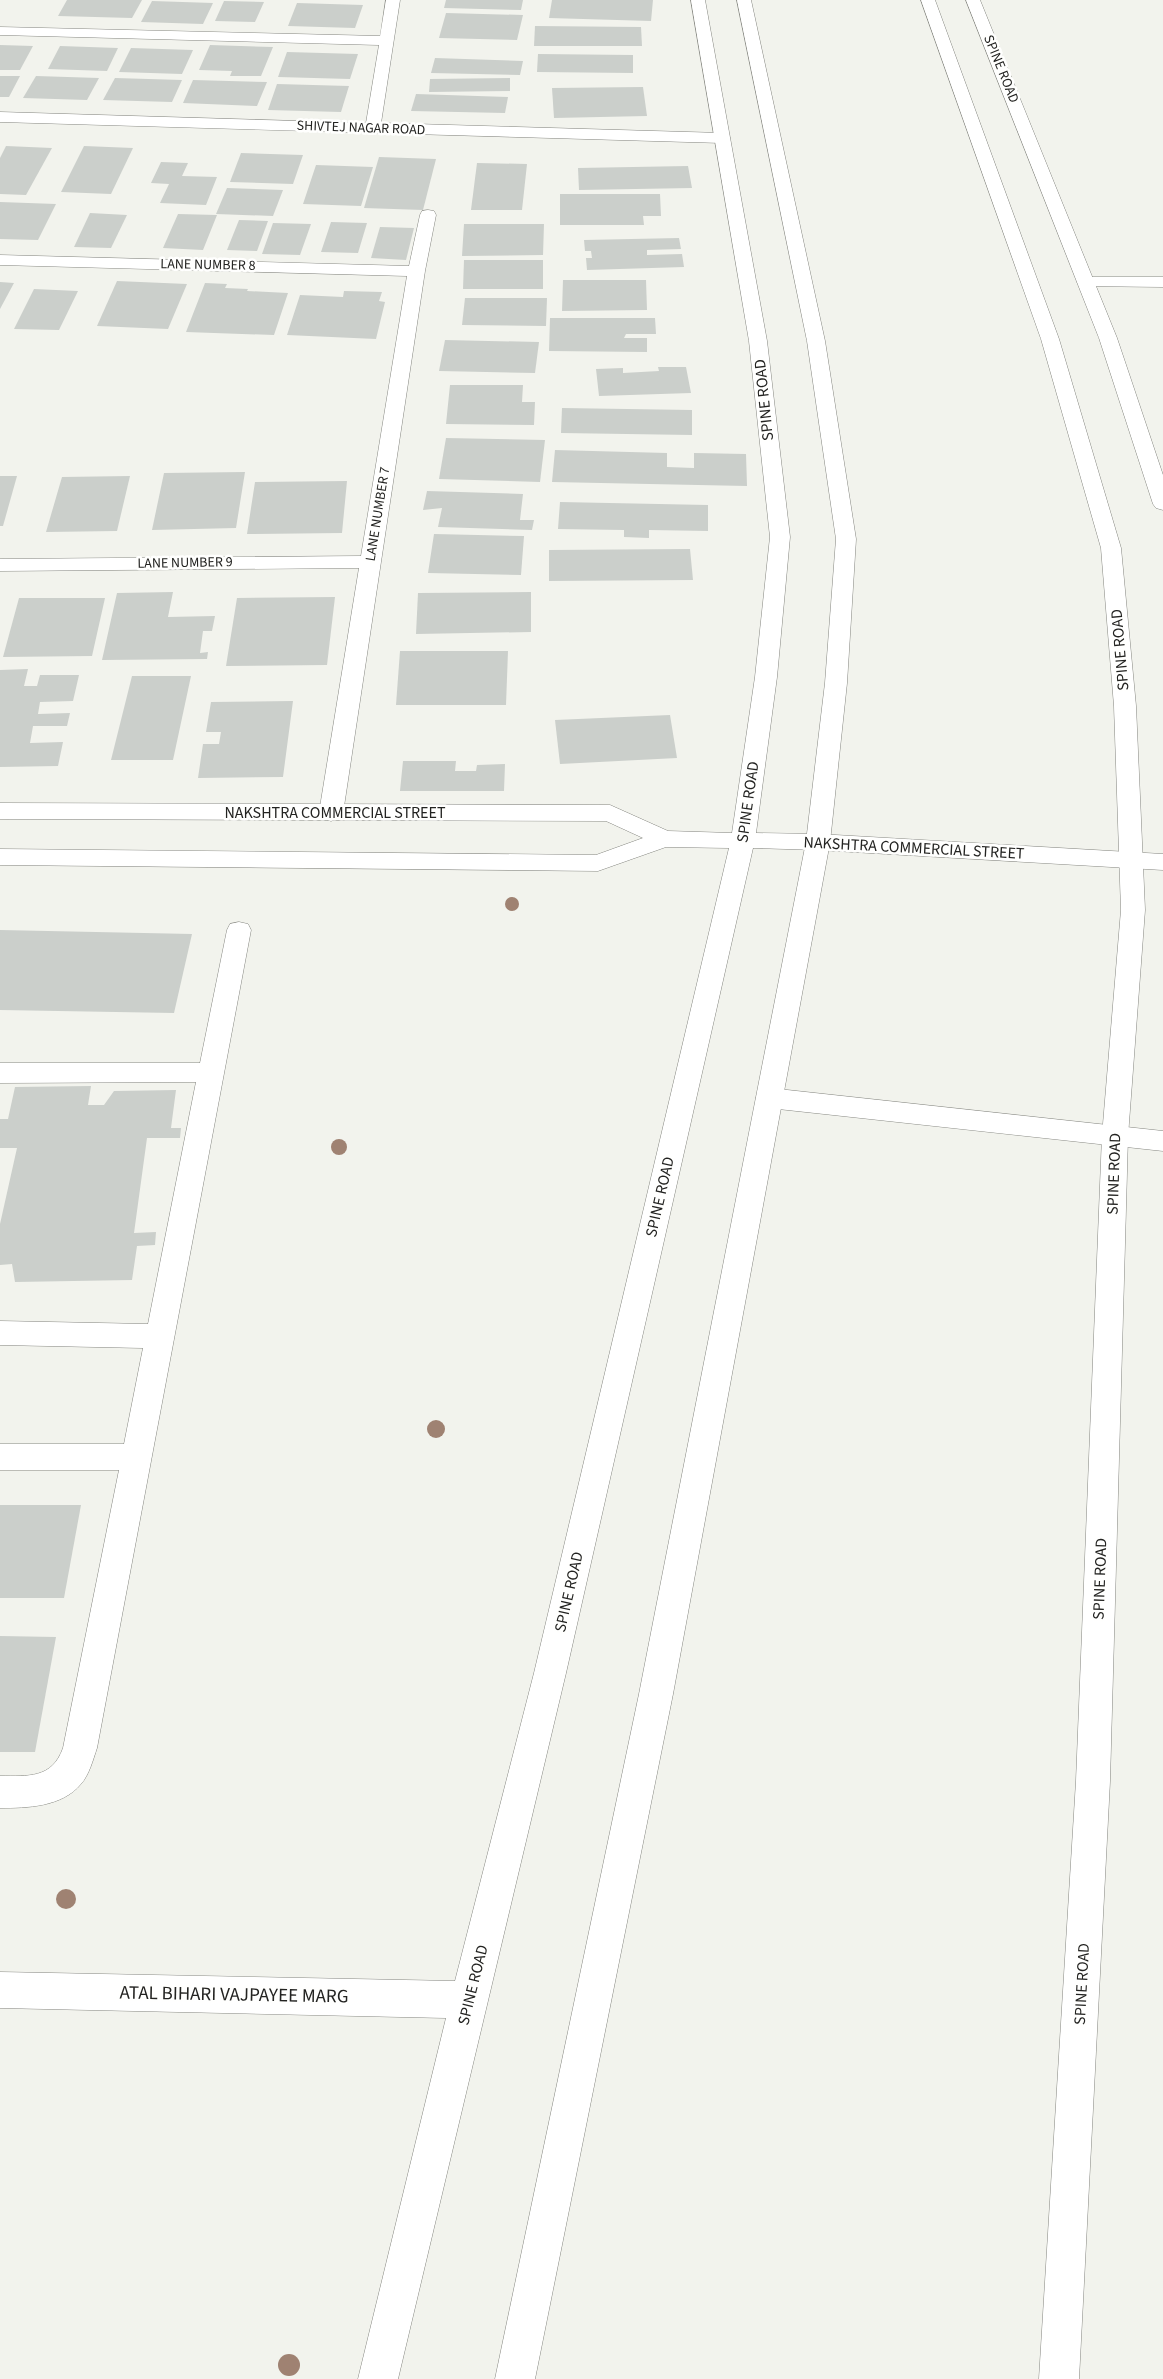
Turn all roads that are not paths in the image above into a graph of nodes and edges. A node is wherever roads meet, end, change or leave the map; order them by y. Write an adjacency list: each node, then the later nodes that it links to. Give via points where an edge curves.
1 (393, 0): 7 (street)
2 (698, 0): 10 (street, SPINE ROAD)
3 (744, 0): 23 (street, via 816,340 846,539 836,682)
4 (928, 0): 25 (street, SPINE ROAD, via 1050,339 1111,548 1124,706)
5 (973, 0): 14 (street, SPINE ROAD)
6 (0, 31): 7 (street)
7 (387, 41): 9 (street)
8 (0, 117): 9 (street, SHIVTEJ NAGAR ROAD)
9 (373, 128): 10 (street, SHIVTEJ NAGAR ROAD)
10 (722, 138): 22 (street, SPINE ROAD, via 758,341 780,537 766,677)
11 (428, 215): 13 (street, LANE NUMBER 7)
12 (0, 260): 13 (street, LANE NUMBER 8)
13 (416, 271): 17 (street, LANE NUMBER 7)
14 (1086, 282): 15 (street); 16 (street, SPINE ROAD)
15 (1163, 282)
16 (1163, 504)
17 (370, 562): 18 (street, LANE NUMBER 9); 20 (street, LANE NUMBER 7)
18 (0, 565)
19 (0, 811): 20 (street, NAKSHTRA COMMERCIAL STREET)
20 (332, 813): 21 (street, NAKSHTRA COMMERCIAL STREET, via 610,813)
21 (664, 839): 22 (street, NAKSHTRA COMMERCIAL STREET); 24 (street, NAKSHTRA COMMERCIAL STREET, via 598,863)
22 (743, 840): 23 (street, NAKSHTRA COMMERCIAL STREET); 39 (street, SPINE ROAD, via 550,1673)
23 (818, 842): 25 (street, NAKSHTRA COMMERCIAL STREET); 30 (street)
24 (0, 858)
25 (1131, 860): 26 (street, NAKSHTRA COMMERCIAL STREET); 31 (street, SPINE ROAD, via 1133,910)
26 (1163, 862)
27 (240, 930): 28 (street)
28 (212, 1072): 29 (street); 34 (street)
29 (0, 1073)
30 (769, 1098): 31 (street); 41 (street, via 656,1694)
31 (1115, 1136): 32 (street); 42 (street, SPINE ROAD, via 1093,1781)
32 (1163, 1141)
33 (0, 1334): 34 (street)
34 (160, 1336): 35 (street)
35 (137, 1456): 36 (street); 37 (street, via 80,1748 70,1772 50,1789)
36 (0, 1457)
37 (0, 1792)
38 (0, 1990): 39 (street, ATAL BIHARI VAJPAYEE MARG)
39 (469, 2000): 40 (street, SPINE ROAD)
40 (378, 2379)
41 (515, 2379)
42 (1059, 2379)

